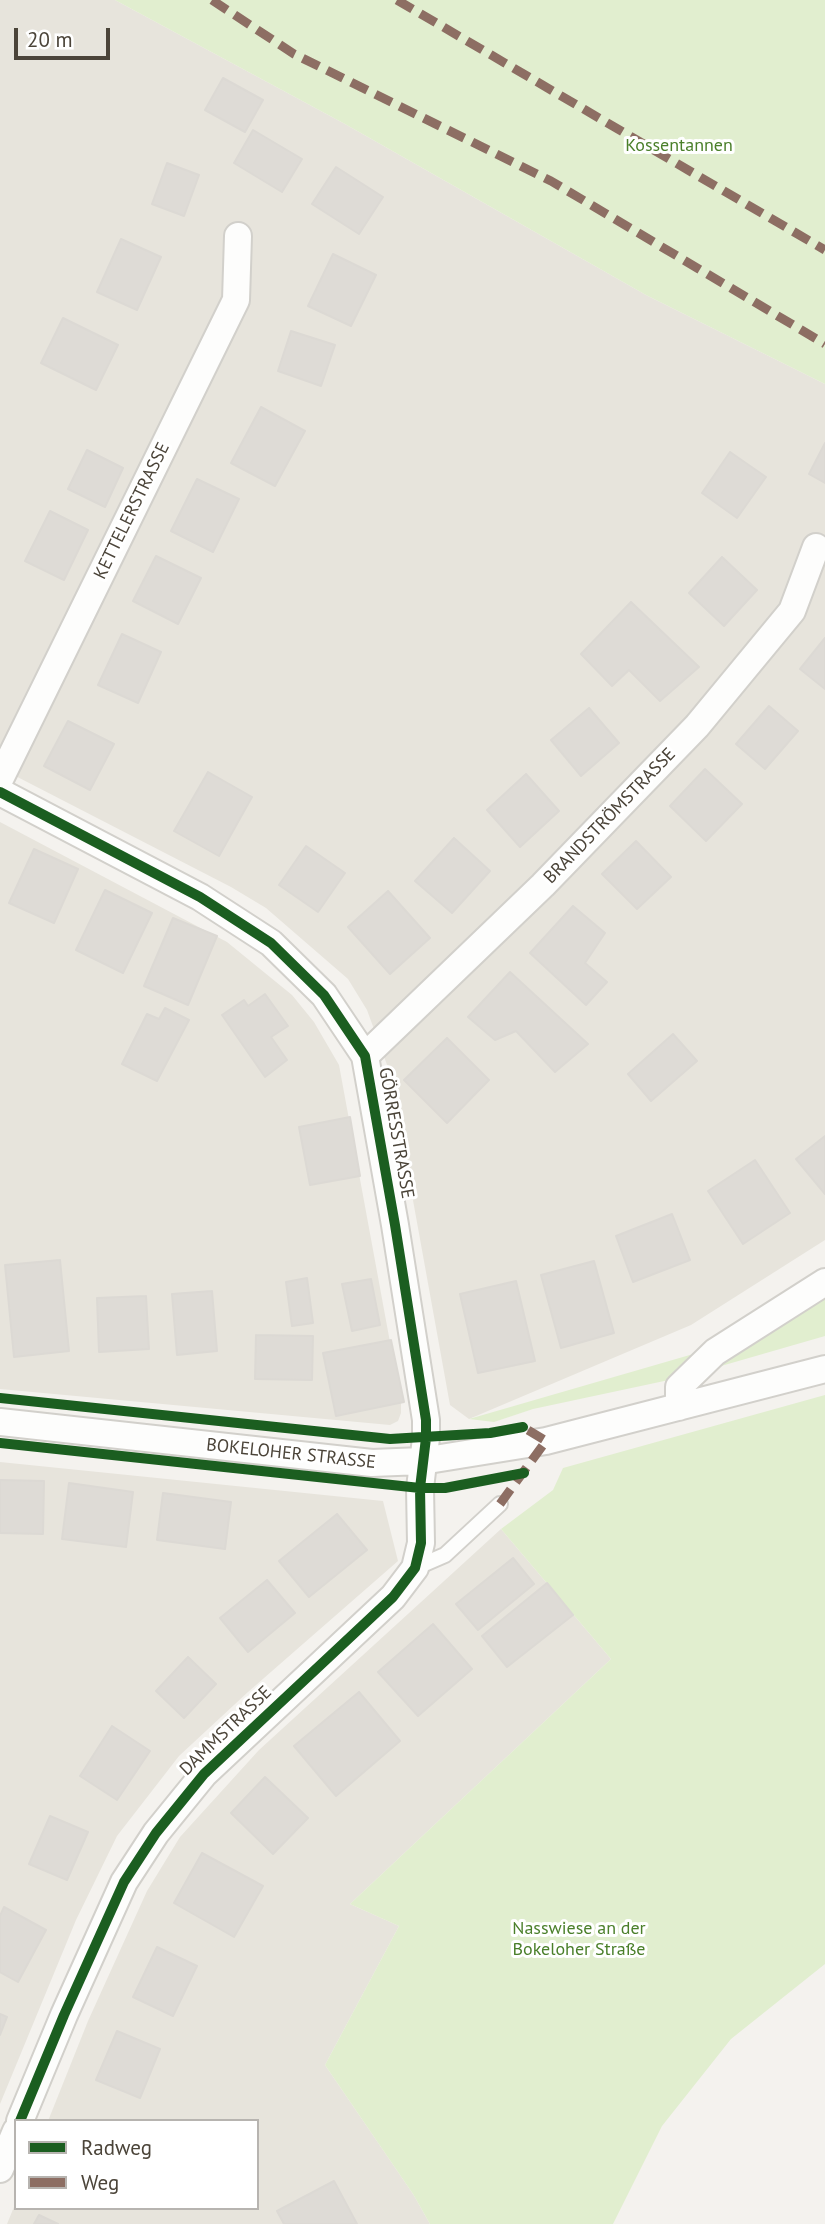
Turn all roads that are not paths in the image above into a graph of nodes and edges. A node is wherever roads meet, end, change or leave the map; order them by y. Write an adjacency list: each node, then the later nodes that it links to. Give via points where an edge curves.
1 (238, 236): 3 (street, KETTELERSTRASSE, via 236,300)
2 (816, 547): 5 (street, BRANDSTRÖMSTRASSE, via 792,611 697,726 544,885)
3 (0, 779)
4 (0, 792): 5 (street, GÖRRESSTRASSE, via 200,897 271,943 324,995)
5 (365, 1056): 10 (street, GÖRRESSTRASSE, via 426,1420)
6 (825, 1282): 8 (street, via 715,1352 679,1387)
7 (825, 1369): 8 (street, BOKELOHER STRASSE)
8 (679, 1408): 10 (street, BOKELOHER STRASSE, via 546,1441)
9 (0, 1422): 10 (street, BOKELOHER STRASSE, via 372,1464)
10 (422, 1461): 12 (street, DAMMSTRASSE, via 421,1543)
11 (500, 1504): 12 (lane, DAMMSTRASSE, via 445,1555)
12 (415, 1568): 13 (street, DAMMSTRASSE, via 393,1597 204,1774 156,1833 124,1882)
13 (21, 2119)
14 (14, 2136): 15 (street)
15 (0, 2169)

